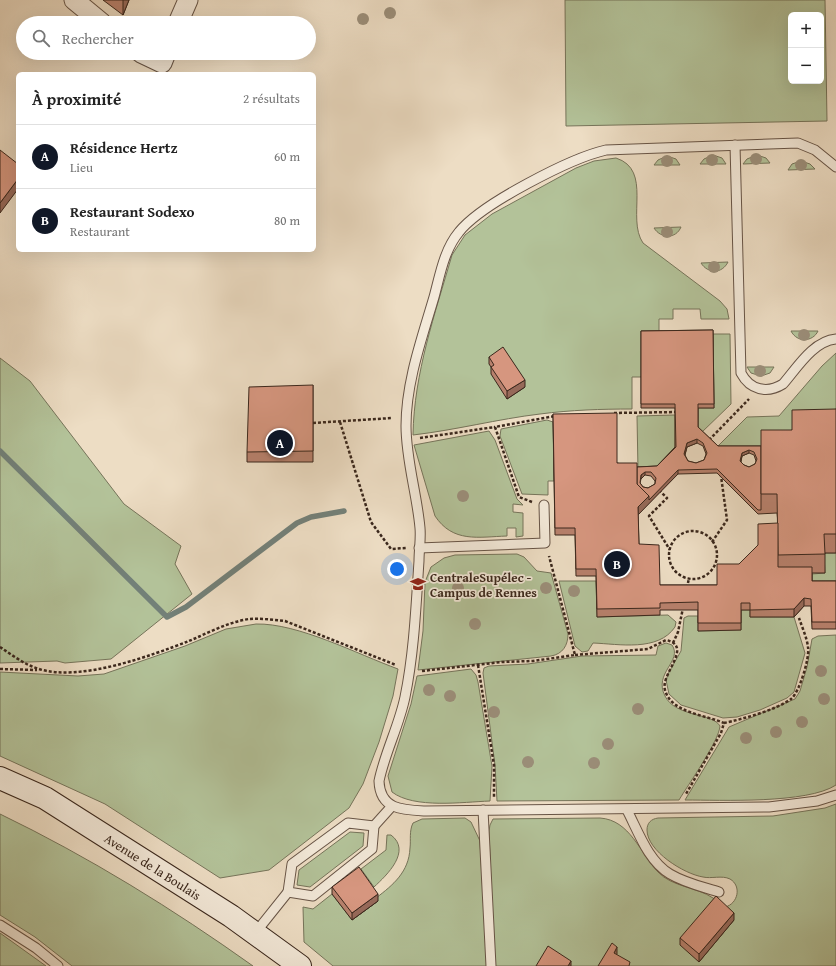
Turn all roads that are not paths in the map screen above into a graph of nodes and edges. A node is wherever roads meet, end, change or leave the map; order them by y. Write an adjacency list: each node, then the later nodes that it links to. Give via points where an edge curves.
1 (74, 0): 3 (street)
2 (188, 0): 4 (street)
3 (93, 16)
4 (181, 16)
5 (156, 60): 6 (street, via 162,63)
6 (163, 60)
7 (735, 145): 8 (lane, via 804,144); 9 (lane, via 741,373 749,384 759,389 777,388 814,349); 11 (lane, via 596,152 577,159 493,205 469,222 454,238 447,251 416,357 406,421 420,529)
8 (836, 167)
9 (836, 339)
10 (544, 505): 11 (lane, via 545,543)
11 (419, 548): 14 (lane, via 410,669 399,720 379,781 383,799)
12 (0, 778): 21 (street, Avenue de la Boulais, via 45,798)
13 (836, 795): 16 (lane, via 817,801 769,807)
14 (392, 806): 15 (lane, via 426,811); 17 (lane)
15 (486, 810): 16 (lane); 24 (lane)
16 (628, 810): 19 (lane, via 644,844 665,870 682,880)
17 (374, 826): 18 (lane, via 372,849 313,896); 18 (lane, via 348,823 292,864)
18 (288, 892): 21 (lane)
19 (719, 892)
20 (0, 925): 23 (lane)
21 (256, 932): 22 (street, Avenue de la Boulais)
22 (291, 963)
23 (58, 966)
24 (491, 966)

